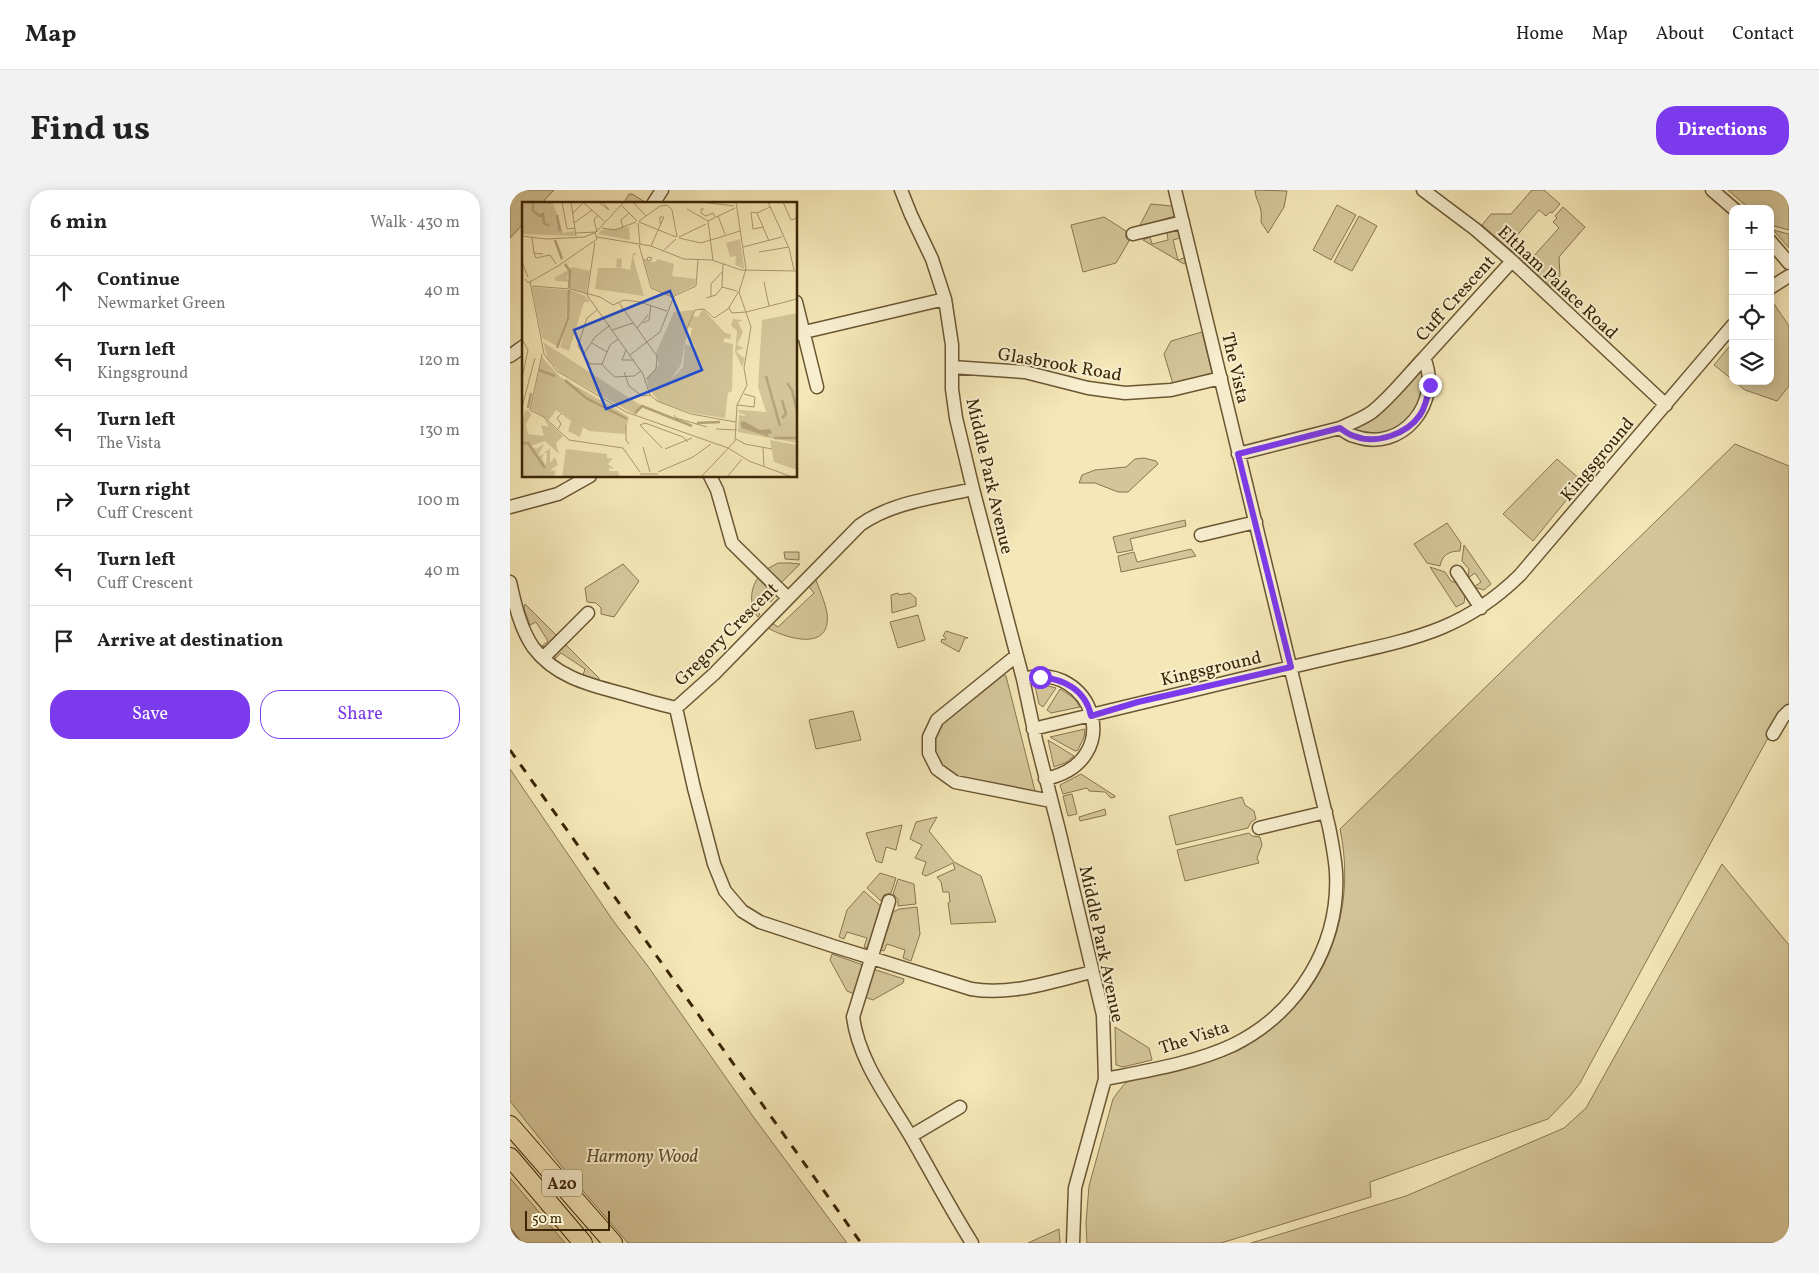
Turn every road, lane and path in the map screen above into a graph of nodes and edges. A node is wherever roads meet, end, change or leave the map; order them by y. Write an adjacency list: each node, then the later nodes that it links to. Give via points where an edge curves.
1 (662, 190): 6 (street)
2 (901, 190): 15 (street, Middle Park Avenue, via 932,258)
3 (1175, 190): 8 (street, The Vista)
4 (1423, 190): 11 (street, Eltham Palace Road)
5 (1712, 190): 7 (street)
6 (654, 202)
7 (1729, 205)
8 (1183, 222): 9 (street); 23 (street, The Vista)
9 (1133, 234)
10 (1774, 246): 12 (street)
11 (1512, 261): 21 (street, Cuff Crescent); 25 (street, Eltham Palace Road)
12 (1789, 264)
13 (1789, 276): 14 (street)
14 (1774, 285)
15 (945, 299): 18 (street); 22 (street, Middle Park Avenue)
16 (798, 318): 18 (street)
17 (1729, 330): 25 (street, Kingsground)
18 (800, 333): 24 (street)
19 (522, 347): 20 (street)
20 (510, 356)
21 (1424, 358): 26 (street, Cuff Crescent, via 1371,412); 26 (street, Cuff Crescent, via 1429,369 1427,400 1410,426 1396,434 1367,439)
22 (952, 368): 23 (street, Glasbrook Road, via 1024,372 1088,388 1126,393 1171,390); 30 (street, Middle Park Avenue, via 956,418)
23 (1221, 378): 27 (street, The Vista)
24 (817, 387)
25 (1666, 405): 37 (street, Kingsground, via 1520,575)
26 (1340, 428): 27 (street, Cuff Crescent)
27 (1238, 454): 32 (street, The Vista)
28 (586, 478): 31 (street, via 558,494)
29 (711, 478): 36 (street, via 732,543)
30 (973, 489): 36 (street, Gregory Crescent, via 874,515 860,525); 39 (street, Middle Park Avenue)
31 (510, 507)
32 (1256, 522): 33 (street); 41 (street, The Vista)
33 (1201, 535)
34 (1457, 572): 37 (street)
35 (510, 582): 40 (street, via 522,625)
36 (788, 598): 43 (street, Gregory Crescent)
37 (1481, 608): 41 (street, Kingsground, via 1438,630 1413,638)
38 (588, 613): 40 (street)
39 (1016, 656): 42 (street, Middle Park Avenue); 49 (street, via 937,720 930,737 929,753 937,769 955,782)
40 (543, 658): 43 (street, via 577,681)
41 (1291, 667): 45 (street, Kingsground); 50 (street, The Vista)
42 (1022, 679): 45 (street, via 1050,678 1068,684 1088,704); 46 (street, Middle Park Avenue)
43 (676, 708): 53 (street, Gregory Crescent, via 714,864 730,897 760,922)
44 (1789, 711): 47 (street)
45 (1091, 716): 46 (street, Kingsground); 48 (street, via 1092,737 1084,757 1065,772)
46 (1033, 729): 48 (street, Middle Park Avenue)
47 (1773, 734)
48 (1045, 779): 49 (street, Middle Park Avenue)
49 (1050, 801): 54 (street, Middle Park Avenue)
50 (1326, 812): 51 (street); 55 (street, The Vista, via 1336,873 1332,918 1310,978 1300,990 1269,1021 1232,1045 1175,1064)
51 (1259, 828)
52 (889, 901): 53 (street)
53 (871, 957): 54 (street, Gregory Crescent, via 984,991 1016,989); 58 (street, via 853,1017 855,1032 878,1085)
54 (1092, 972): 55 (street, Middle Park Avenue, via 1103,1022)
55 (1104, 1078): 63 (street, Middle Park Avenue, via 1075,1188)
56 (960, 1107): 58 (street)
57 (510, 1125): 61 (highway, A20)
58 (911, 1136): 62 (street)
59 (510, 1157): 60 (highway, A20)
60 (583, 1243)
61 (613, 1243)
62 (972, 1243)
63 (1073, 1243)

